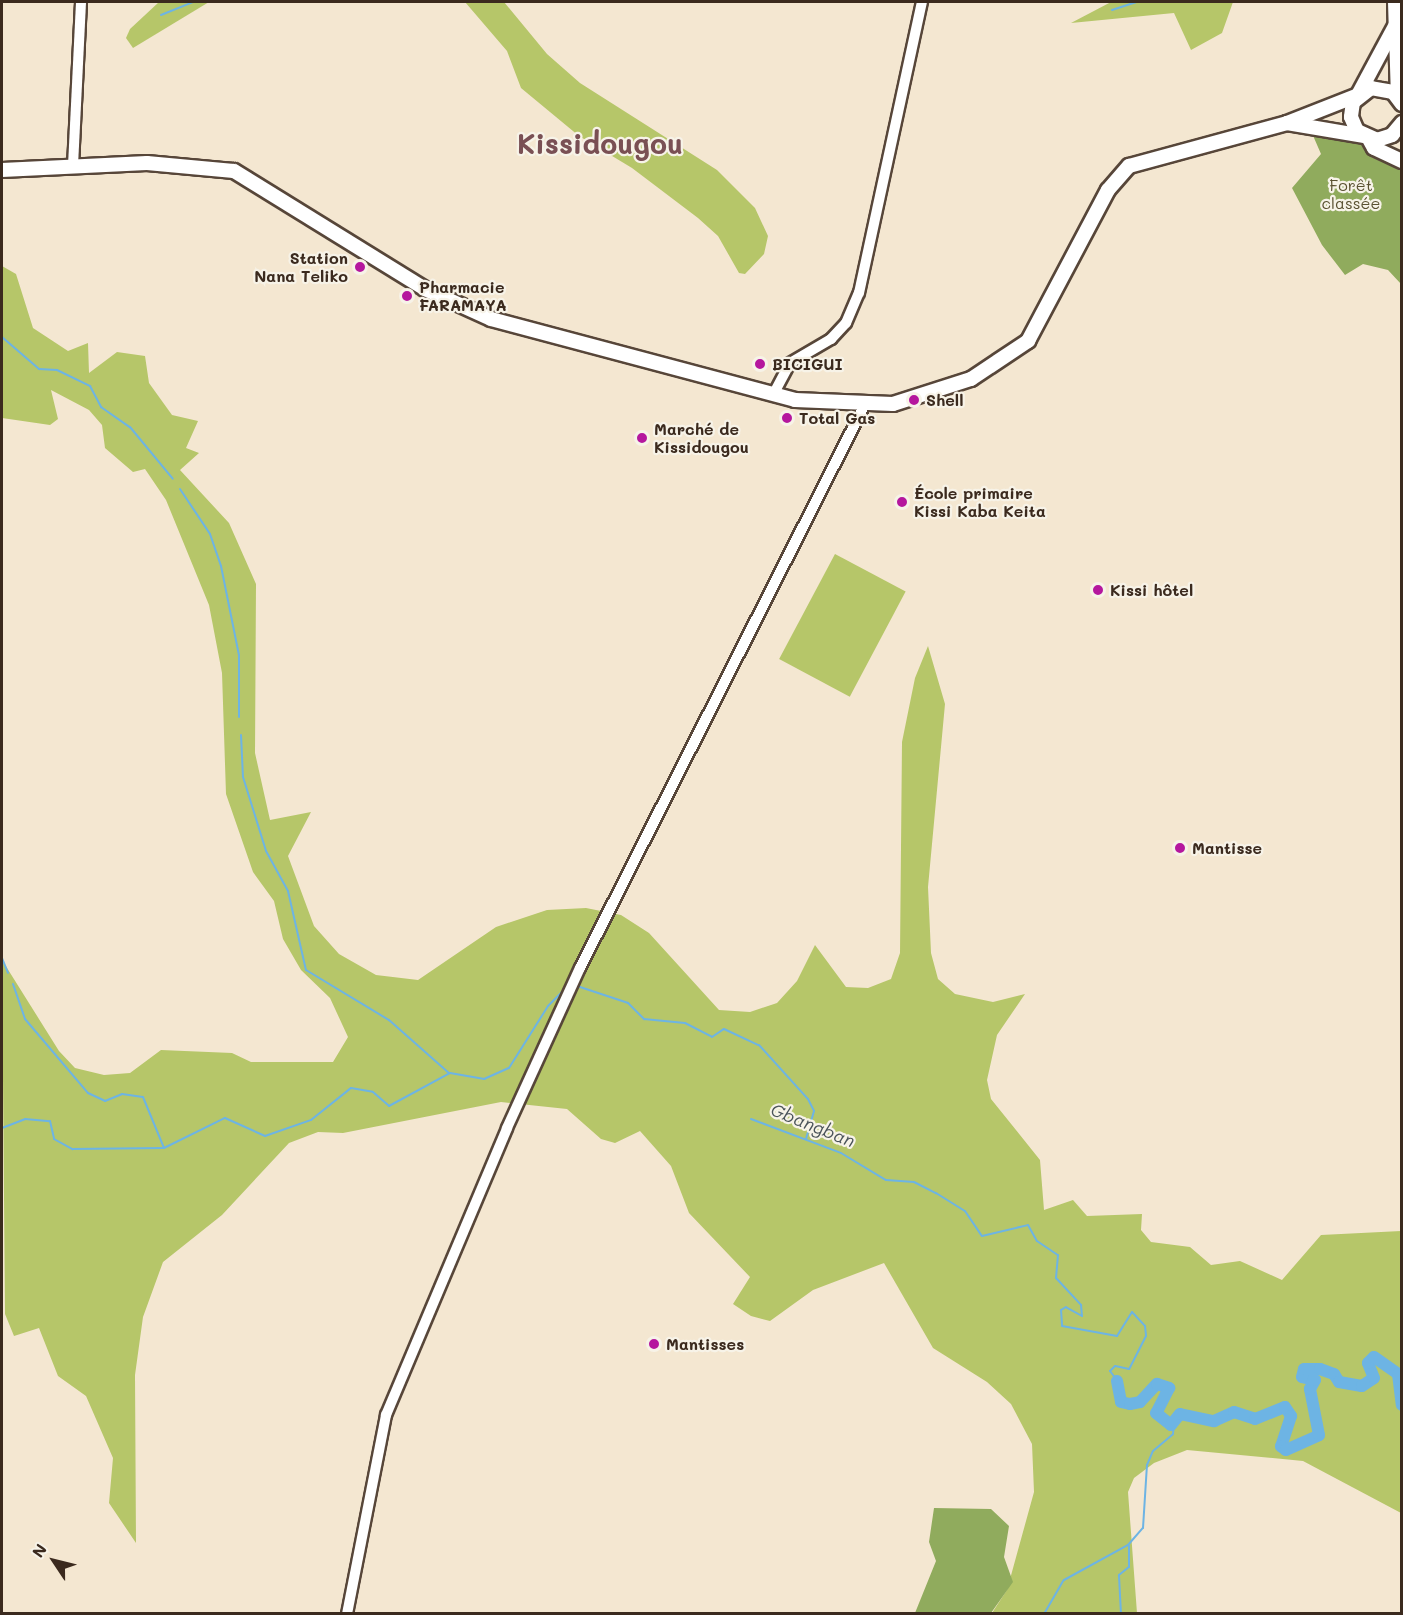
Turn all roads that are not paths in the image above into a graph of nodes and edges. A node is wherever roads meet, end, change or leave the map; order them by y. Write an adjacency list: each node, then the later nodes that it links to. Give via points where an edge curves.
1 (81, 2): 11 (street)
2 (922, 2): 13 (street, via 859,292 846,322 831,339 789,363)
3 (1395, 2): 4 (highway)
4 (1396, 24): 5 (highway); 6 (highway)
5 (1358, 95): 6 (highway, via 1378,87); 7 (highway); 9 (highway, via 1351,117)
6 (1400, 100)
7 (1287, 123): 9 (highway); 14 (highway, via 1130,166 1108,190 1028,341 995,366 951,387 893,404)
8 (1401, 123): 9 (highway, via 1392,135)
9 (1366, 137): 10 (highway, via 1374,148)
10 (1401, 162)
11 (74, 166): 12 (highway); 13 (highway, via 176,163 234,171 425,289 491,319)
12 (2, 170)
13 (773, 395): 14 (highway)
14 (864, 406): 15 (street, via 545,1040 386,1415)
15 (347, 1614)

